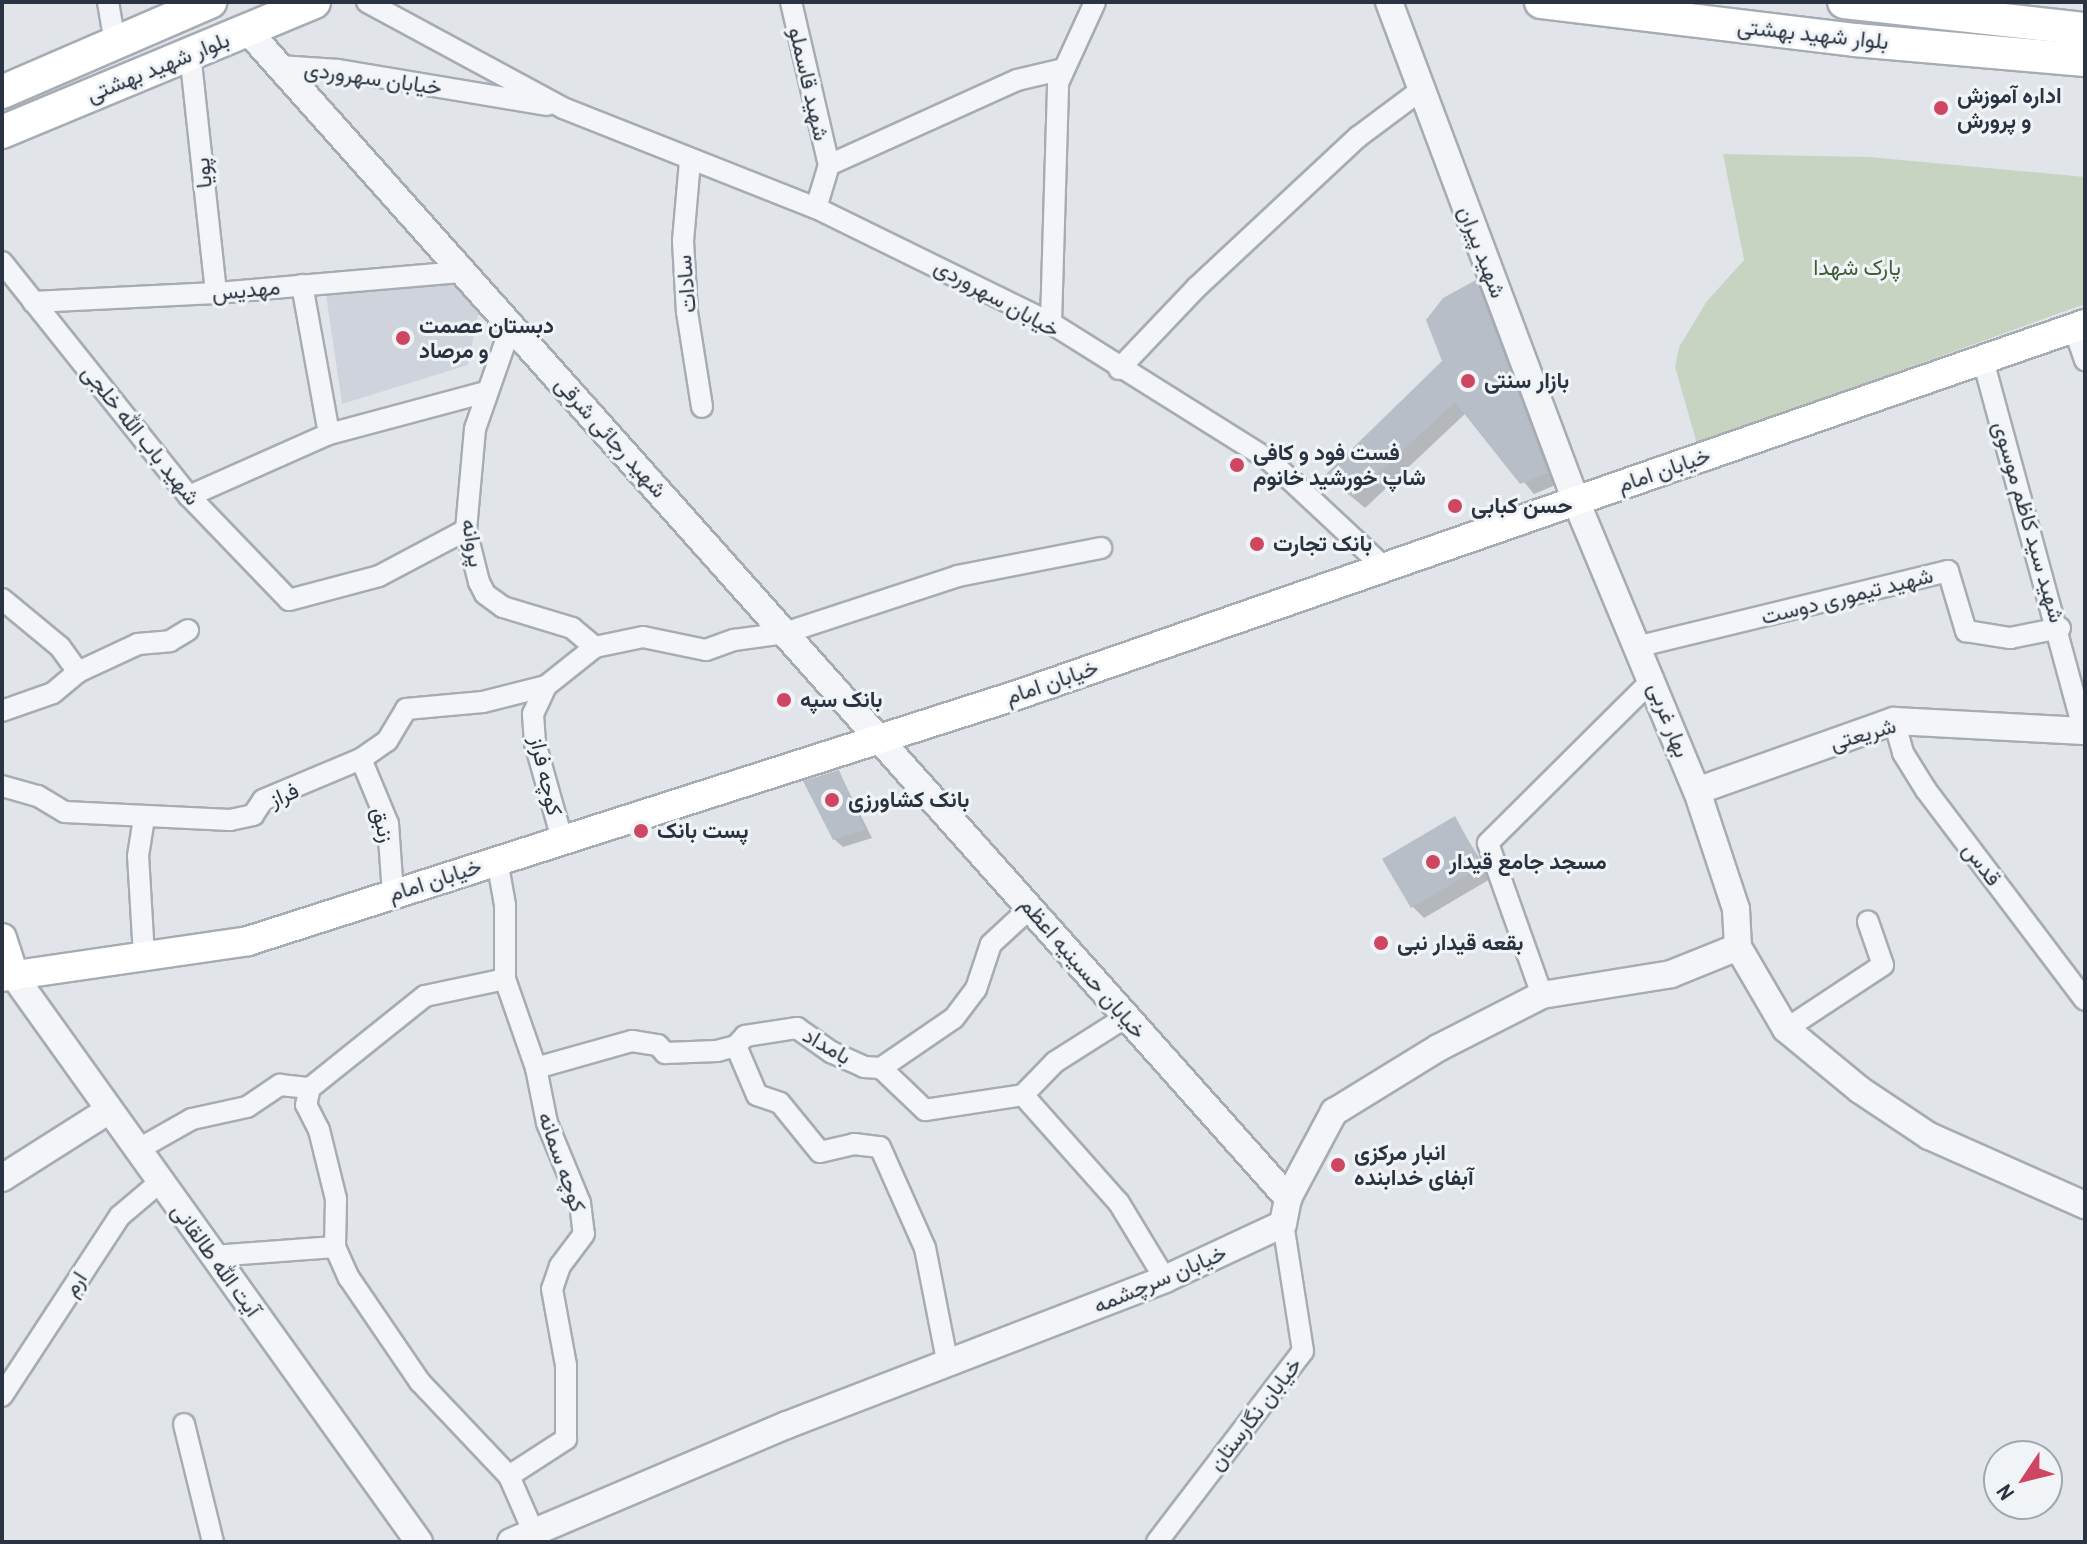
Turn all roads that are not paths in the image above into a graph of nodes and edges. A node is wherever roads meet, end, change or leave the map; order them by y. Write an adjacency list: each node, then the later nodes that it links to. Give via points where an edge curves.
1 (108, 2): 14 (street)
2 (210, 2): 14 (main road, بلوار شهید بهشتی)
3 (221, 2): 13 (main road, via 212,16 214,25)
4 (314, 2): 13 (main road, بلوار شهید بهشتی)
5 (367, 2): 21 (street, خیابان سهروردی)
6 (791, 2): 24 (street, شهید قاسملو)
7 (1095, 2): 18 (street)
8 (1389, 2): 19 (street, شهید پیران)
9 (1541, 2): 16 (main road, بلوار شهید بهشتی, via 1855,40)
10 (1844, 2): 12 (main road)
11 (2085, 16): 12 (street)
12 (2084, 29)
13 (244, 31): 15 (main road, بلوار شهید بهشتی); 17 (street, شهید رجائی شرقی)
14 (115, 43): 20 (main road, بلوار شهید بهشتی)
15 (190, 53): 22 (main road, بلوار شهید بهشتی); 29 (street, پویا)
16 (2085, 60)
17 (279, 66): 21 (street, خیابان سهروردی, via 338,70); 27 (street, شهید رجائی شرقی)
18 (1064, 69): 24 (street, via 1017,80); 31 (street, via 1058,83)
19 (1421, 90): 36 (street, via 1358,137); 41 (street, شهید پیران)
20 (2, 92)
21 (563, 108): 23 (street, خیابان سهروردی)
22 (2, 132)
23 (690, 161): 25 (street, خیابان سهروردی); 38 (street, سادات, via 683,241 687,312)
24 (829, 165): 25 (street)
25 (816, 208): 31 (street, خیابان سهروردی)
26 (2, 262): 30 (street, شهید باب الله خلجی)
27 (466, 278): 28 (street, مهدیس); 32 (street, شهید رجائی شرقی)
28 (302, 285): 29 (street, مهدیس); 39 (street)
29 (216, 293): 30 (street, مهدیس)
30 (33, 302): 40 (street, شهید باب الله خلجی)
31 (1051, 323): 36 (street, خیابان سهروردی)
32 (511, 326): 37 (street, پروانه); 48 (street, شهید رجائی شرقی)
33 (2080, 326): 34 (main road, خیابان امام); 35 (street)
34 (1983, 360): 41 (main road, خیابان امام); 46 (street, شهید سید کاظم موسوی)
35 (2085, 360)
36 (1119, 369): 44 (street, خیابان سهروردی, via 1268,459)
37 (486, 392): 39 (street); 42 (street, پروانه, via 475,429)
38 (702, 407)
39 (329, 434): 40 (street)
40 (189, 496): 42 (street, شهید باب الله خلجی, via 289,600 379,576)
41 (1576, 501): 44 (main road, خیابان امام); 49 (street, بهار غربی)
42 (466, 530): 50 (street, پروانه, via 485,594 503,607 572,628)
43 (1101, 548): 48 (street, via 958,576)
44 (1384, 567): 57 (main road, خیابان امام)
45 (2, 599): 51 (street, via 60,647)
46 (2060, 628): 49 (street, شهید تیموری دوست, via 2010,638 1966,631 1948,571); 56 (street, شهید سید کاظم موسوی)
47 (188, 630): 51 (street, via 170,641 138,644)
48 (785, 633): 50 (street, via 706,650 643,637); 57 (street, شهید رجائی شرقی)
49 (1640, 646): 52 (street, بهار غربی)
50 (595, 647): 53 (street)
51 (78, 672): 54 (street, via 53,693)
52 (1653, 679): 60 (street, بهار غربی); 72 (street, via 1488,843)
53 (546, 686): 58 (street, فراز, via 483,702 406,709 387,741); 62 (street, کوچه فراز, via 533,714 535,743)
54 (2, 711)
55 (1894, 721): 56 (street, شریعتی); 60 (street, شریعتی); 73 (street, قدس, via 1903,753 1926,790)
56 (2084, 731)
57 (880, 737): 62 (main road, خیابان امام); 65 (street, خیابان حسینیه اعظم)
58 (361, 759): 61 (street, فراز, via 263,800 253,815 230,820); 64 (street, زنبق, via 388,824)
59 (2, 786): 61 (street, فراز, via 38,796 65,812)
60 (1697, 791): 68 (street, بهار غربی, via 1736,909)
61 (144, 818): 69 (street, via 138,856)
62 (562, 839): 63 (main road, خیابان امام)
63 (497, 860): 64 (main road, خیابان امام); 71 (street, کوچه سمانه, via 505,905)
64 (393, 894): 69 (main road, خیابان امام, via 248,941)
65 (1030, 908): 74 (street, خیابان حسینیه اعظم); 78 (street, via 991,944 976,989 954,1018)
66 (1868, 922): 75 (street, via 1883,965)
67 (2, 938): 70 (main road)
68 (1738, 947): 72 (street, via 1671,974); 75 (street)
69 (144, 956): 70 (main road, خیابان امام)
70 (6, 974): 81 (street, آیت الله طالقانی)
71 (505, 979): 77 (street, کوچه سمانه); 79 (street, via 425,996)
72 (1542, 995): 85 (street, via 1438,1048 1334,1112)
73 (2085, 1000)
74 (1126, 1017): 80 (street, via 1055,1062); 85 (street, خیابان حسینیه اعظم)
75 (1786, 1029): 86 (street, via 1860,1090 1929,1136)
76 (736, 1046): 77 (street, بامداد, via 665,1053 658,1045 632,1041); 78 (street, بامداد, via 745,1036 797,1028 831,1052 864,1067); 91 (street, via 757,1095 780,1103 820,1152 854,1144 880,1147 925,1248)
77 (536, 1068): 94 (street, کوچه سمانه, via 547,1123 580,1203 584,1234 560,1266 552,1289 566,1365 566,1439)
78 (881, 1068): 80 (street, بامداد, via 925,1110)
79 (310, 1088): 82 (street, via 280,1085 247,1107 192,1119); 88 (street, via 306,1105 324,1145 336,1199)
80 (1023, 1095): 90 (street, via 1119,1203)
81 (109, 1110): 82 (street, آیت الله طالقانی); 83 (street)
82 (137, 1150): 84 (street, آیت الله طالقانی)
83 (2, 1178)
84 (160, 1182): 89 (street, آیت الله طالقانی); 92 (street, ارم, via 120,1216)
85 (1288, 1198): 87 (street)
86 (2085, 1205)
87 (1283, 1224): 90 (street, خیابان سرچشمه); 98 (street, خیابان نگارستان, via 1303,1351)
88 (335, 1247): 89 (street); 94 (street, via 349,1278 420,1382)
89 (213, 1256): 97 (street, آیت الله طالقانی)
90 (1165, 1279): 91 (street, خیابان سرچشمه)
91 (948, 1365): 95 (street, خیابان سرچشمه)
92 (2, 1396)
93 (184, 1424): 96 (street)
94 (509, 1476): 95 (street)
95 (522, 1536)
96 (213, 1542)
97 (419, 1542)
98 (1157, 1542)

